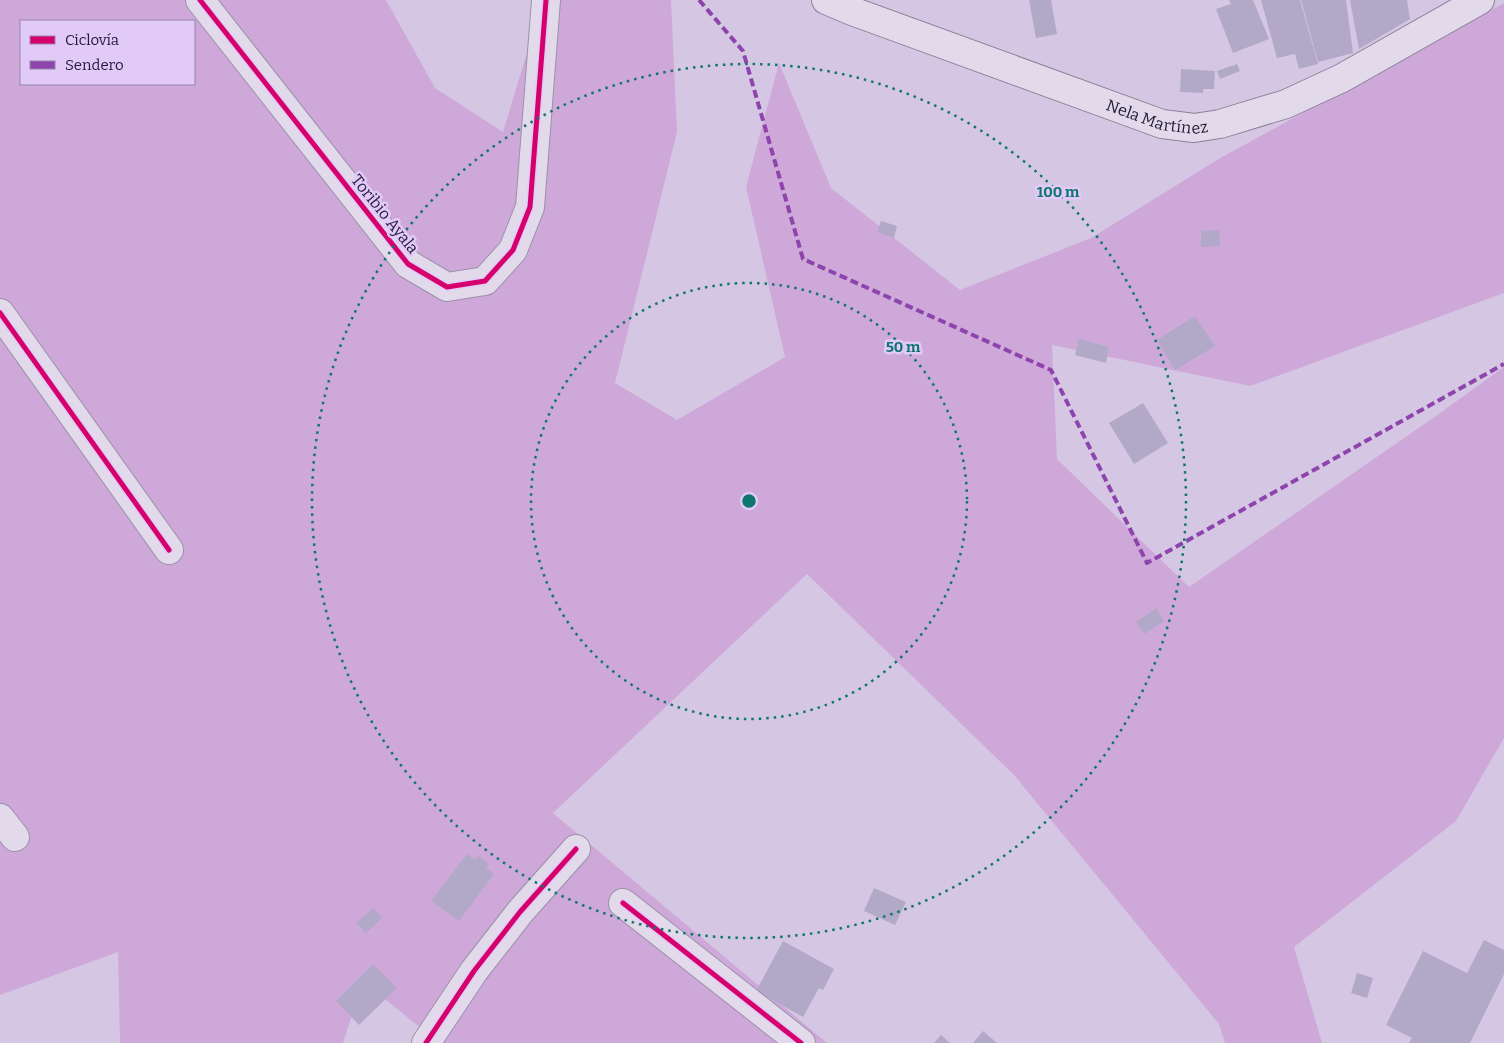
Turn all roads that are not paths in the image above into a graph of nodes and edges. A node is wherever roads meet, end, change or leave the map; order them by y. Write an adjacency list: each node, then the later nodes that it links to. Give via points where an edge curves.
1 (200, 0): 2 (street, Toribio Ayala, via 408,264 447,287 485,281 514,250 530,207)
2 (546, 0)
3 (826, 0): 5 (street, Nela Martínez)
4 (1480, 0): 5 (street, Nela Martínez, via 1342,78 1286,104 1237,120 1194,128 1162,124)
5 (851, 6)
6 (0, 313): 7 (street)
7 (169, 550)
8 (576, 849): 10 (street, via 502,934)
9 (623, 903): 11 (street)
10 (426, 1043)
11 (800, 1043)

